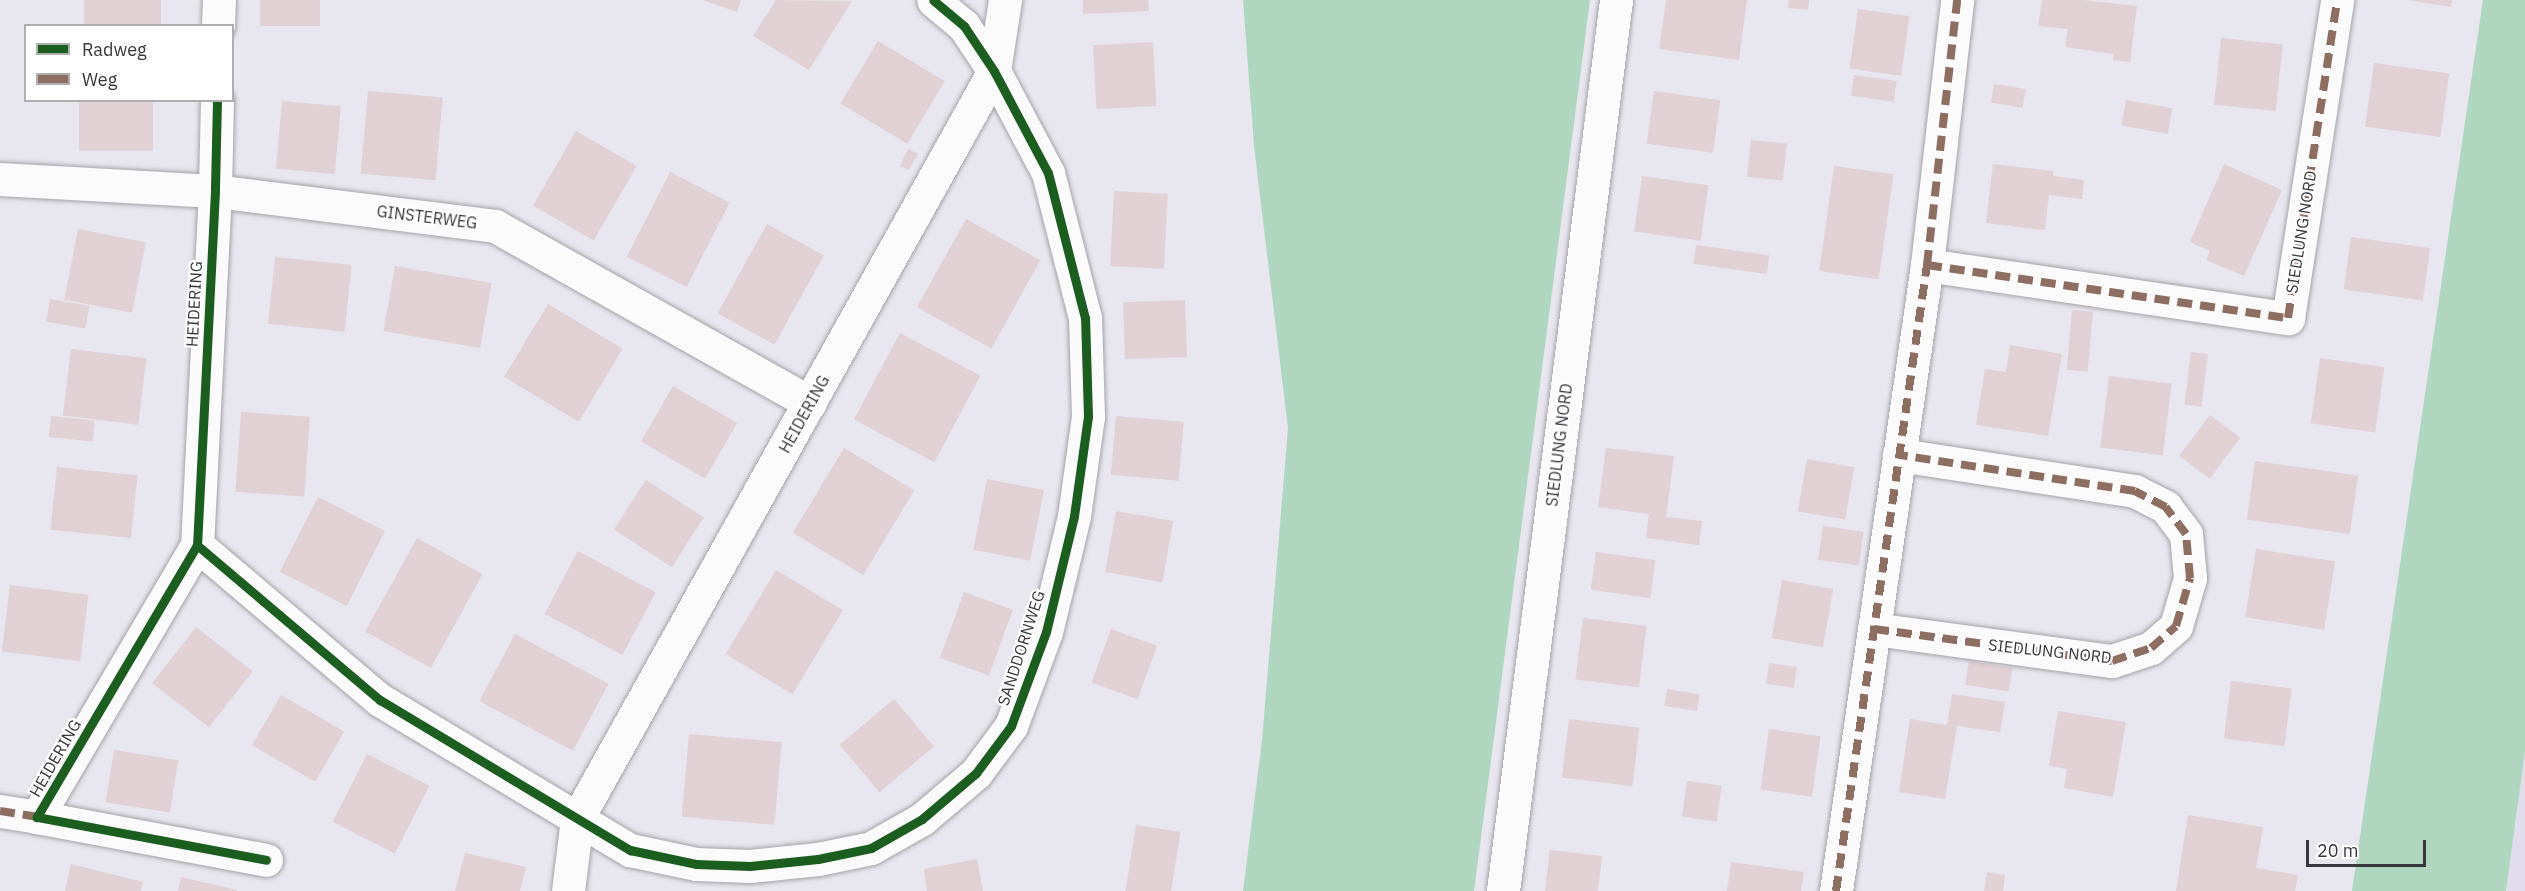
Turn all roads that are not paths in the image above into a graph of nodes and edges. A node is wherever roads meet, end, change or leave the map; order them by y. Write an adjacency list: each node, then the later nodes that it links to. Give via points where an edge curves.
1 (219, 0): 7 (street)
2 (933, 0): 8 (street, SANDDORNWEG, via 964,26)
3 (1005, 0): 8 (street, HEIDERING)
4 (1616, 0): 22 (street, SIEDLUNG NORD)
5 (1957, 0): 12 (street)
6 (2337, 0): 12 (street, SIEDLUNG NORD, via 2288,318)
7 (218, 24)
8 (994, 70): 13 (street, HEIDERING); 19 (street, SANDDORNWEG, via 1048,172 1086,318 1088,417 1074,516 1046,632 1011,726 976,773 922,819 871,848 818,860 750,866 696,864 630,850)
9 (217, 102): 11 (street, HEIDERING)
10 (0, 179): 11 (street, GINSTERWEG)
11 (215, 191): 13 (street, GINSTERWEG, via 495,226); 15 (street, HEIDERING)
12 (1927, 265): 14 (street)
13 (810, 403): 19 (street, HEIDERING)
14 (1899, 455): 16 (street); 16 (street, SIEDLUNG NORD, via 2135,491 2166,507 2186,534 2190,578 2176,627 2151,648 2112,661)
15 (197, 545): 18 (street, HEIDERING); 19 (street, via 380,700)
16 (1874, 629): 23 (street)
17 (0, 811): 18 (street, HEIDERING)
18 (38, 817): 20 (street, HEIDERING)
19 (578, 819): 21 (street, HEIDERING)
20 (266, 860)
21 (568, 891)
22 (1503, 891)
23 (1836, 891)

